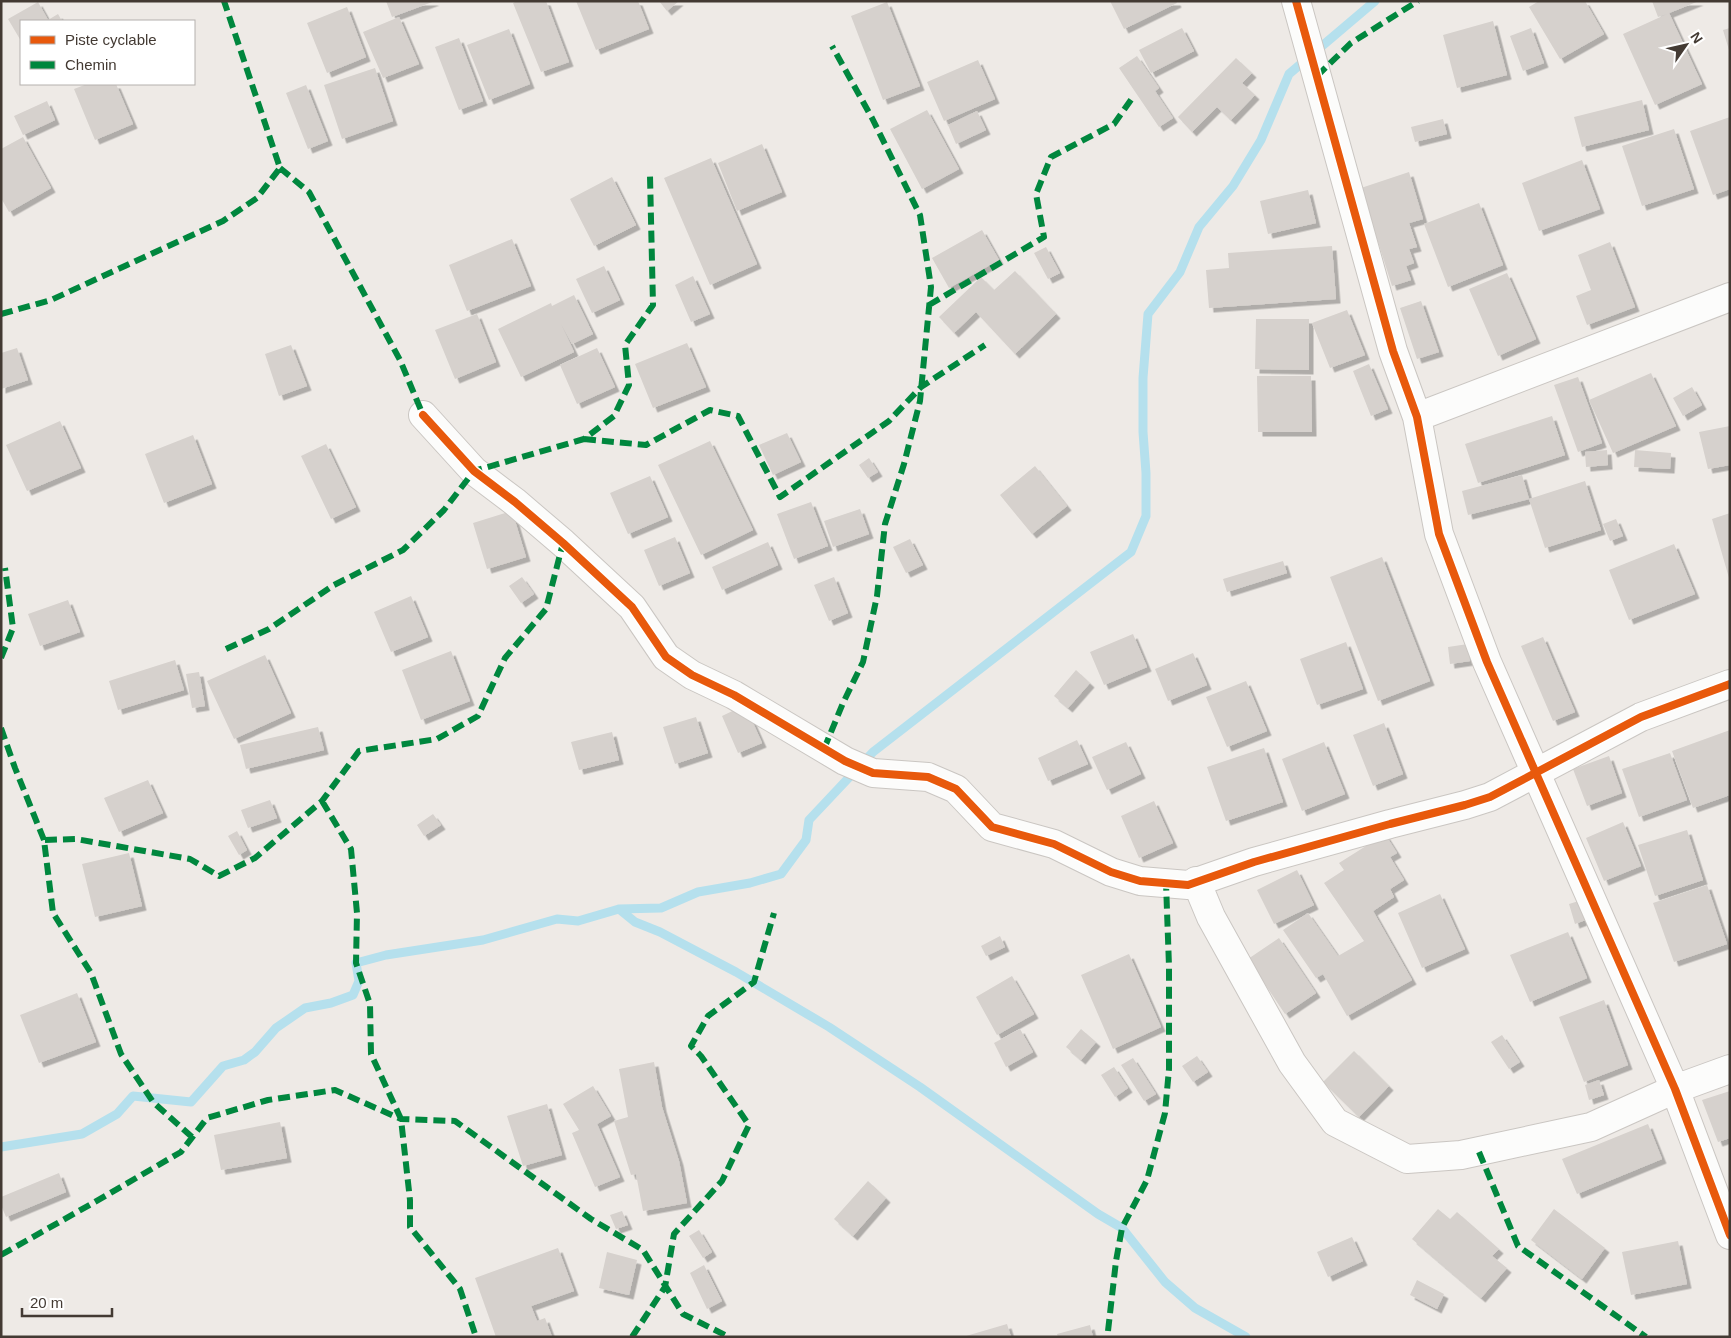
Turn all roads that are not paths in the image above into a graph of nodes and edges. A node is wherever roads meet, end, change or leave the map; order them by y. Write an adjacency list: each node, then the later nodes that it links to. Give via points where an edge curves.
1 (1296, 1): 4 (street, via 1393,351)
2 (1730, 297): 4 (street)
3 (423, 415): 7 (street, via 474,471 563,543 632,607 666,657 692,675 734,695 845,762 873,773 928,777 956,789 992,827 1054,844 1111,872 1140,881 1188,884)
4 (1416, 417): 6 (street, via 1440,534 1487,662)
5 (1730, 684): 6 (street, via 1641,717)
6 (1536, 772): 7 (street, via 1490,797); 9 (street)
7 (1196, 881): 9 (street, via 1211,917 1292,1063 1335,1122 1407,1159 1461,1156 1591,1127)
8 (1730, 1069): 9 (street)
9 (1675, 1090): 10 (street)
10 (1730, 1235)

